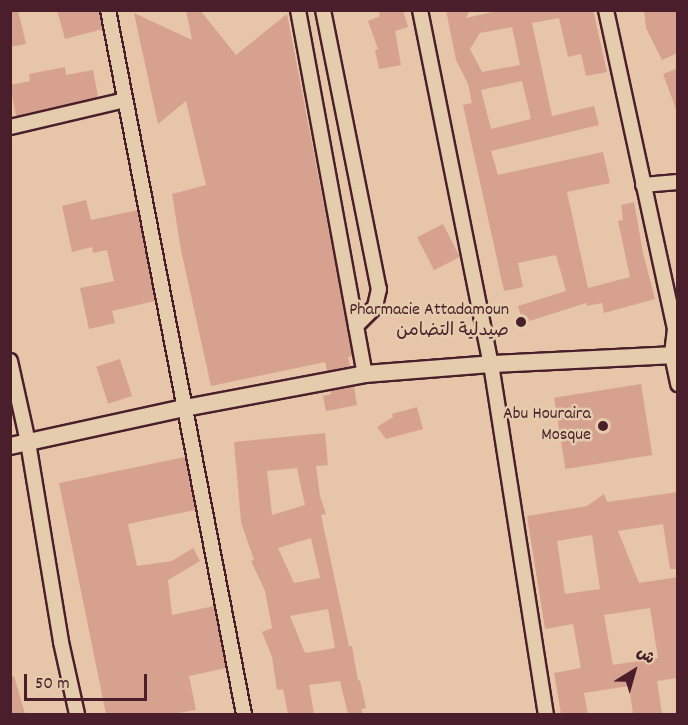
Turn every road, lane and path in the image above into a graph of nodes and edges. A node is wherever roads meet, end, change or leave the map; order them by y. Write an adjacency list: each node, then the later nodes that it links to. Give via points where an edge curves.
1 (108, 10): 6 (street)
2 (298, 10): 10 (street)
3 (323, 10): 10 (street, via 379,289 375,307)
4 (420, 10): 14 (street)
5 (606, 10): 9 (street)
6 (125, 100): 7 (street); 17 (street)
7 (10, 127)
8 (678, 182): 9 (street)
9 (643, 185): 11 (street)
10 (356, 326): 15 (street)
11 (676, 330): 12 (street)
12 (675, 355): 14 (street); 16 (street)
13 (10, 361): 18 (street)
14 (491, 364): 15 (street); 22 (street)
15 (365, 374): 17 (street)
16 (678, 384)
17 (185, 408): 18 (street); 21 (street)
18 (28, 442): 19 (street); 20 (street, via 43,547)
19 (10, 446)
20 (77, 714)
21 (244, 714)
22 (546, 714)

